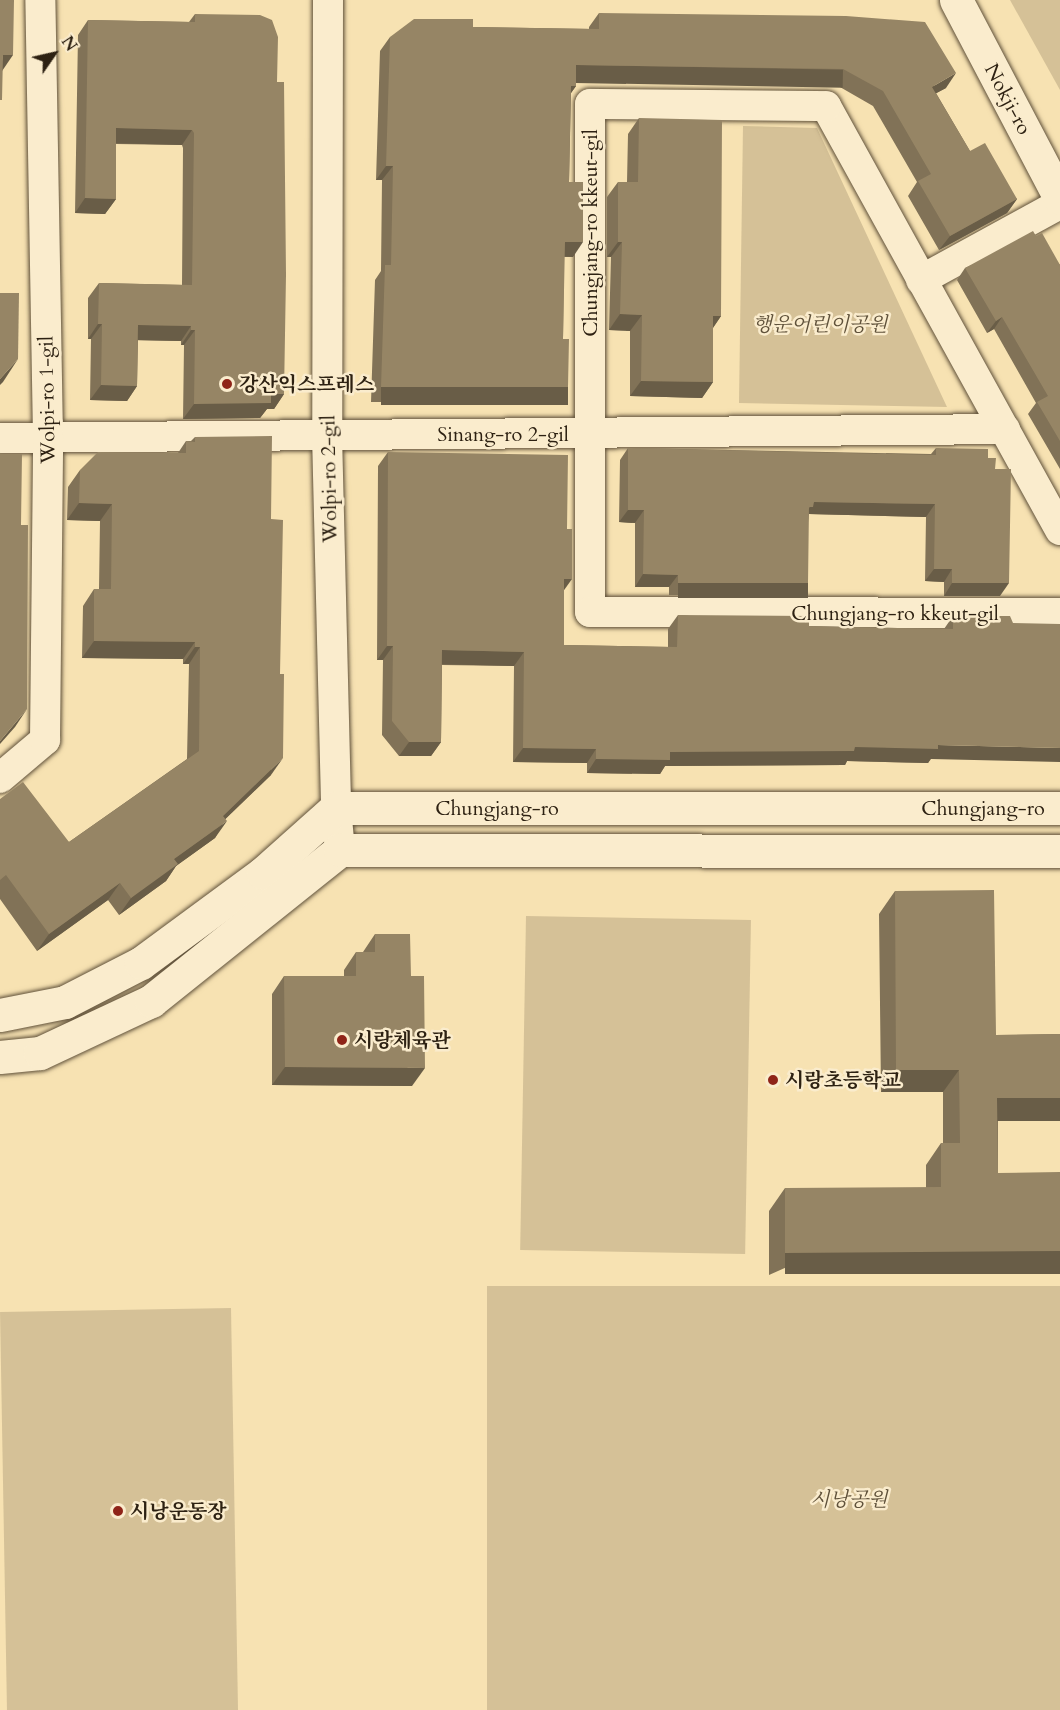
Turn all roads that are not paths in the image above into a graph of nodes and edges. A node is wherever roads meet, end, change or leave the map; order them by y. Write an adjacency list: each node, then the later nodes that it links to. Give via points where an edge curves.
1 (40, 0): 10 (street, Wolpi-ro 1-gil)
2 (328, 0): 8 (street, Wolpi-ro 2-gil)
3 (956, 0): 4 (street, Nokji-ro)
4 (1060, 198)
5 (1060, 204): 6 (street)
6 (921, 280): 7 (street, Chungjang-ro kkeut-gil); 9 (street, Chungjang-ro kkeut-gil, via 826,106 590,104)
7 (1005, 429): 9 (street, Sinang-ro 2-gil); 12 (street, Chungjang-ro kkeut-gil)
8 (327, 434): 9 (street, Sinang-ro 2-gil); 10 (street, Sinang-ro 2-gil); 15 (street, Wolpi-ro 2-gil)
9 (591, 434): 13 (street, Chungjang-ro kkeut-gil, via 590,612)
10 (48, 437): 11 (street, Sinang-ro 2-gil); 14 (street, Wolpi-ro 1-gil, via 45,740)
11 (0, 438)
12 (1060, 530)
13 (1060, 613)
14 (0, 778)
15 (336, 808): 16 (street, Chungjang-ro); 17 (street, Wolpi-ro 2-gil); 19 (street, via 263,873 141,963 65,1002)
16 (1060, 808)
17 (340, 850): 18 (street); 20 (street, via 151,1001 40,1053)
18 (1060, 851)
19 (0, 1015)
20 (0, 1057)

